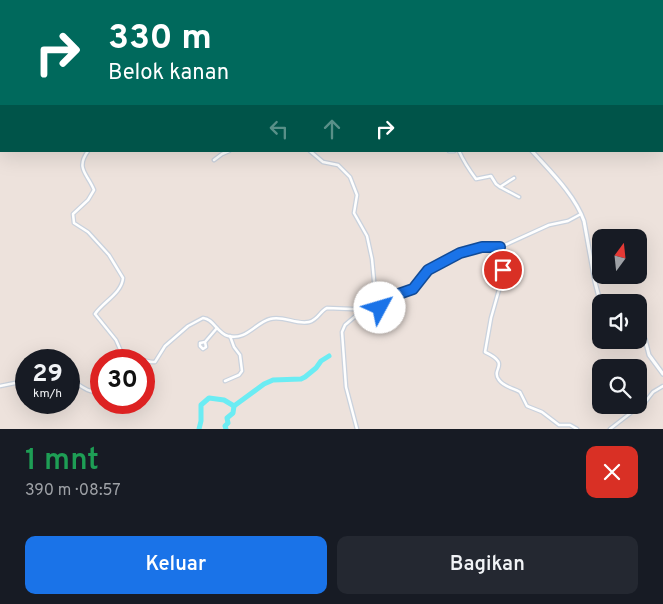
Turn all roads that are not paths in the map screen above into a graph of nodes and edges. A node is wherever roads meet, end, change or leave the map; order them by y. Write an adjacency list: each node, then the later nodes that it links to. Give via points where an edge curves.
1 (88, 152): 20 (street, via 83,170 94,190 73,214 72,220 109,255 123,278 95,314)
2 (227, 152): 8 (street)
3 (311, 152): 7 (street)
4 (316, 152): 7 (street)
5 (459, 152): 10 (street, via 476,179 491,176)
6 (533, 152): 12 (street)
7 (316, 156): 15 (street, via 325,163 339,166 350,177 356,194 354,212 368,242 375,287)
8 (214, 160)
9 (514, 178): 10 (street)
10 (500, 187): 11 (street)
11 (520, 197)
12 (582, 214): 13 (street); 14 (street)
13 (500, 247): 15 (street, via 464,251 428,270 413,289 387,298 379,309); 28 (street, via 497,259 502,268 502,282 485,352 498,360 498,380 520,392 527,406 559,425 571,425)
14 (598, 294)
15 (364, 308): 17 (street, via 326,308 314,320 305,323 272,318 246,334); 27 (street, via 345,325 342,334 346,387)
16 (217, 328): 17 (street); 18 (street); 21 (street, via 209,319 199,319 166,346)
17 (230, 336): 23 (street, via 240,355 242,371)
18 (205, 342)
19 (647, 347): 22 (street)
20 (120, 349)
21 (155, 362)
22 (663, 374)
23 (225, 381)
24 (15, 383): 25 (street)
25 (0, 386)
26 (663, 386): 29 (street)
27 (357, 429)
28 (577, 429)
29 (610, 429)

